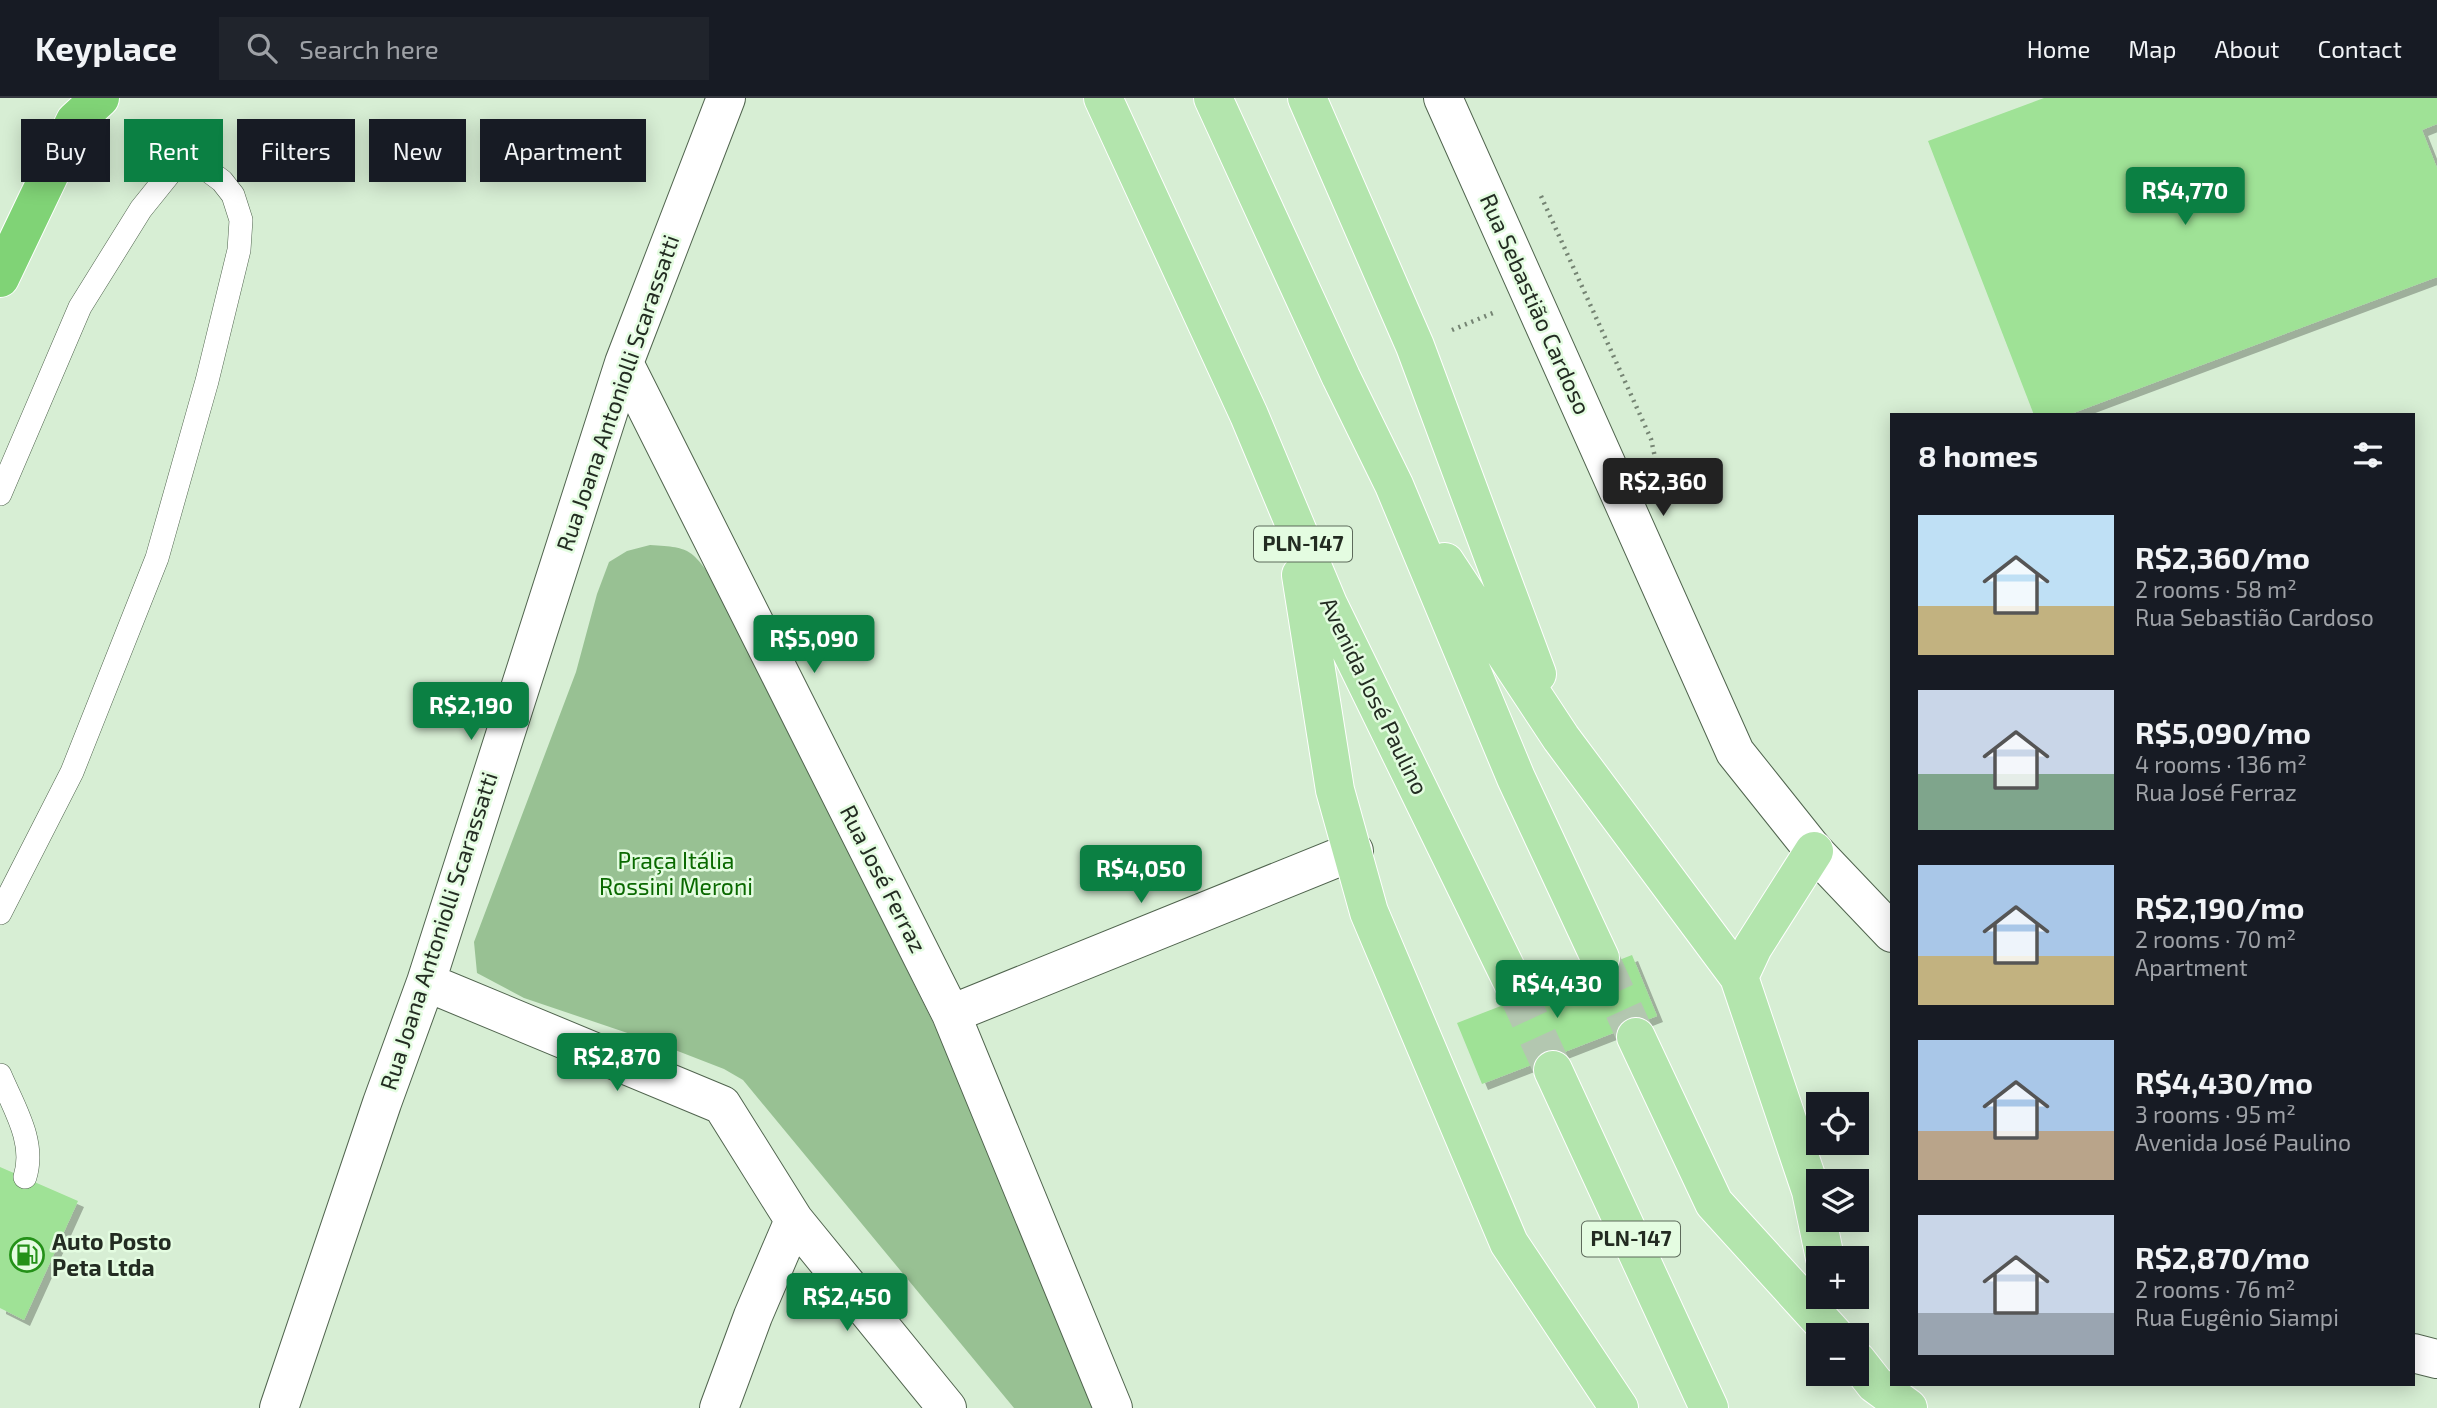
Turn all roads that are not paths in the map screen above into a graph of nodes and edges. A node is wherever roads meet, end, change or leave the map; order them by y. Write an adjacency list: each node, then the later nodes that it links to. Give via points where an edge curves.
1 (100, 98): 7 (highway, via 75,121)
2 (726, 98): 8 (street, Rua Joana Antoniolli Scarassatti)
3 (1103, 98): 11 (main road, Avenida José Paulino / PLN-147, via 1249,415)
4 (1213, 98): 9 (main road)
5 (1307, 98): 12 (main road, via 1415,346)
6 (1443, 98): 14 (street, Rua Sebastião Cardoso, via 1735,752)
7 (0, 278)
8 (624, 363): 19 (street, Rua Joana Antoniolli Scarassatti); 21 (street, Rua José Ferraz)
9 (1394, 485): 12 (main road); 17 (main road, via 1516,778)
10 (0, 494): 15 (lane, via 80,307 141,209 170,173 184,164 206,169 233,195 241,220 239,250 207,381 157,558 72,772)
11 (1291, 518): 13 (main road, via 1335,790); 20 (main road, Avenida José Paulino / PLN-147, via 1328,604)
12 (1561, 738): 18 (main road)
13 (1353, 851): 21 (street); 36 (main road, via 1369,912 1509,1243)
14 (1814, 851): 16 (street, Rua Sebastião Cardoso); 18 (main road)
15 (0, 913)
16 (1890, 931)
17 (1600, 958)
18 (1739, 977): 27 (main road, via 1811,1191)
19 (426, 982): 26 (street, via 723,1105); 32 (street, Rua Joana Antoniolli Scarassatti)
20 (1514, 985)
21 (951, 1014): 35 (street, Rua José Ferraz)
22 (1636, 1037): 28 (main road, via 1714,1203)
23 (1553, 1070): 37 (main road, PLN-147)
24 (0, 1075): 25 (lane, via 27,1139)
25 (25, 1177)
26 (794, 1220): 33 (street); 34 (street)
27 (1822, 1246)
28 (1823, 1323)
29 (2415, 1354): 30 (street)
30 (2437, 1359)
31 (1869, 1377): 38 (main road)
32 (279, 1408)
33 (719, 1408)
34 (947, 1408)
35 (1113, 1408)
36 (1619, 1408)
37 (1709, 1408)
38 (1908, 1408)

